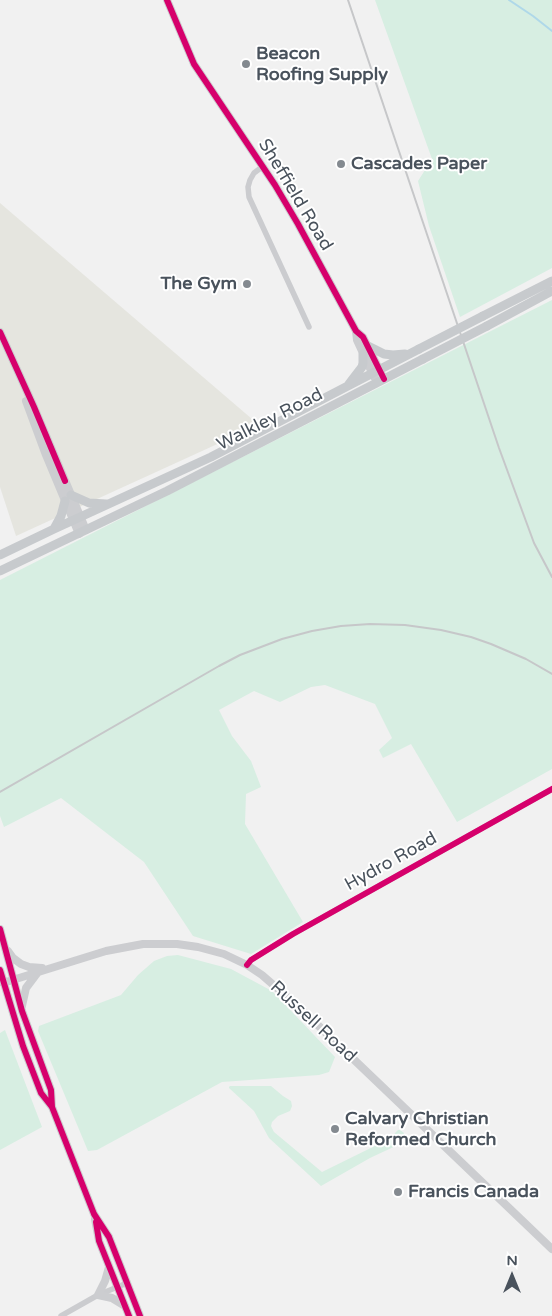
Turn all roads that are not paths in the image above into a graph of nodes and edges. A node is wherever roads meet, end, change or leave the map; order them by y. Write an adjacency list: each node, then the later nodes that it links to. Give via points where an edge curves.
1 (167, 0): 2 (main road, Sheffield Road, via 194,64)
2 (262, 167): 5 (street, via 250,180 249,197); 7 (main road, Sheffield Road, via 298,224 356,331 363,337)
3 (552, 281): 8 (main road, Walkley Road, bridge)
4 (552, 291): 10 (main road, Walkley Road, bridge)
5 (309, 326)
6 (0, 332): 12 (main road)
7 (365, 350): 8 (main road, via 389,355); 9 (main road, Sheffield Road); 11 (main road, via 362,367)
8 (410, 354): 9 (main road, Walkley Road)
9 (376, 372): 10 (main road, Sheffield Road); 11 (main road, Walkley Road)
10 (380, 381): 16 (main road, Walkley Road)
11 (346, 387): 13 (main road, Walkley Road, via 211,457)
12 (68, 498): 13 (main road); 14 (main road); 15 (main road)
13 (108, 504): 14 (main road, Walkley Road)
14 (77, 519): 15 (main road, Walkley Road); 16 (main road)
15 (54, 529): 17 (main road, Walkley Road)
16 (82, 532): 18 (main road, Walkley Road)
17 (0, 556)
18 (0, 571)
19 (552, 789): 22 (street, Hydro Road, via 293,934)
20 (0, 929): 21 (main road)
21 (4, 945): 23 (main road, via 22,965); 26 (main road)
22 (247, 965): 23 (main road, Russell Road, via 206,949 161,944 114,949); 33 (main road, Russell Road, via 301,1008)
23 (49, 968): 25 (main road, Russell Road)
24 (0, 970): 27 (main road)
25 (38, 972): 26 (main road, Russell Road); 30 (main road, via 26,988)
26 (14, 979): 27 (main road, Russell Road); 30 (main road)
27 (3, 983): 29 (main road)
28 (0, 998): 29 (main road)
29 (11, 1009): 31 (main road, via 41,1093)
30 (22, 1010): 31 (main road, via 51,1090)
31 (52, 1107): 32 (main road)
32 (94, 1214): 34 (main road); 35 (main road, via 109,1238)
33 (552, 1249)
34 (109, 1265): 36 (main road); 37 (main road)
35 (127, 1283): 36 (street); 41 (main road)
36 (117, 1287): 37 (street); 38 (main road)
37 (98, 1295): 38 (main road, via 112,1298); 39 (street)
38 (125, 1306): 40 (main road)
39 (61, 1316)
40 (129, 1316)
41 (140, 1316)

